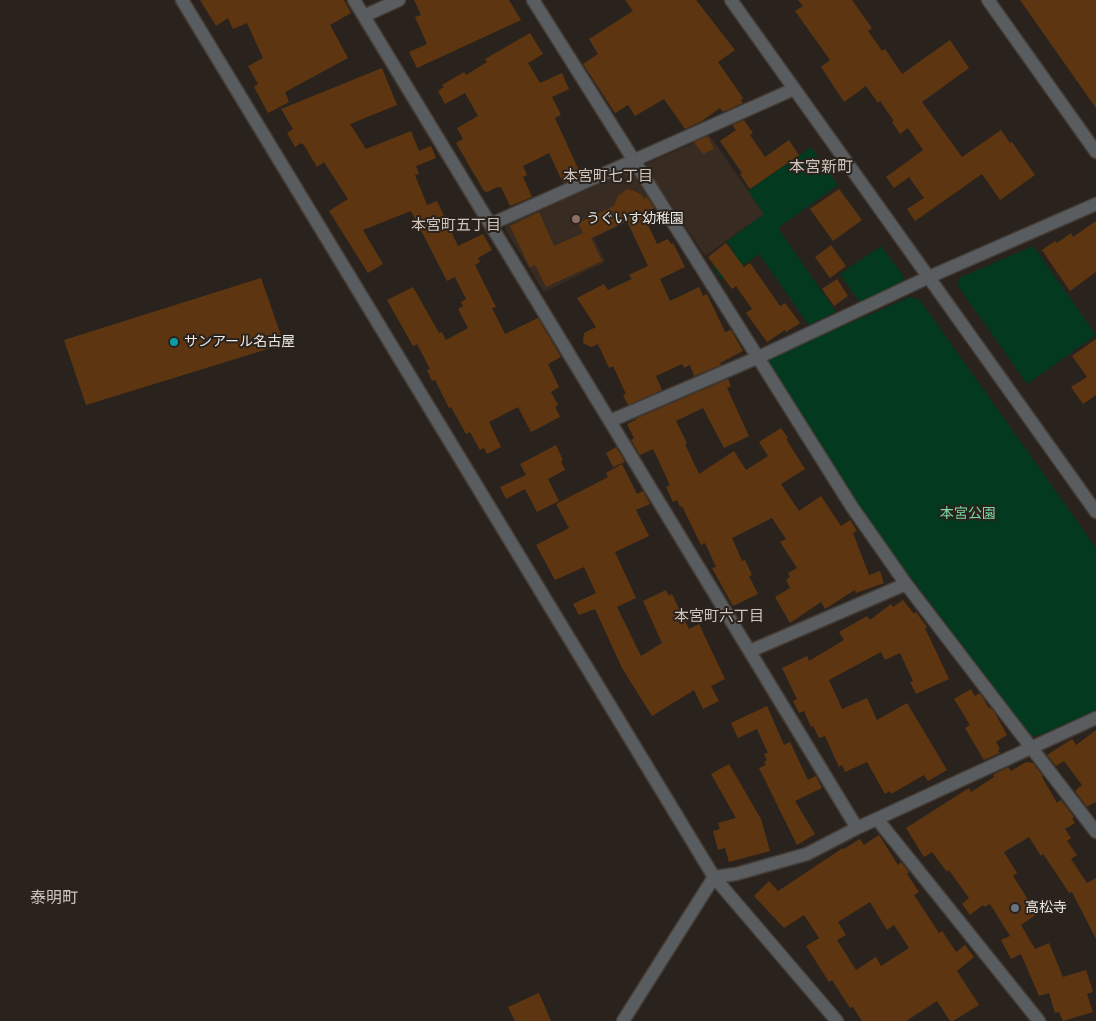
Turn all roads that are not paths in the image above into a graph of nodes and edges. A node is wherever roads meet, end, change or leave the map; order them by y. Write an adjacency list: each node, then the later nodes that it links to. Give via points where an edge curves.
1 (182, 0): 24 (street)
2 (354, 0): 7 (street)
3 (399, 0): 7 (street)
4 (533, 0): 10 (street)
5 (731, 0): 8 (street)
6 (988, 0): 9 (street)
7 (364, 16): 12 (street)
8 (794, 89): 10 (street); 13 (street)
9 (1096, 152)
10 (634, 160): 12 (street); 14 (street)
11 (1096, 204): 13 (street)
12 (491, 224): 15 (street)
13 (929, 277): 14 (street); 16 (street)
14 (759, 357): 15 (street); 17 (street, via 852,506)
15 (610, 421): 18 (street)
16 (1096, 512)
17 (906, 584): 18 (street); 20 (street)
18 (750, 651): 22 (street)
19 (1096, 718): 20 (street)
20 (1032, 748): 21 (street); 23 (street)
21 (877, 819): 22 (street); 27 (street)
22 (857, 828): 24 (street, via 807,854 736,874)
23 (1096, 832)
24 (714, 876): 25 (street); 26 (street)
25 (623, 1021)
26 (837, 1021)
27 (1039, 1021)

